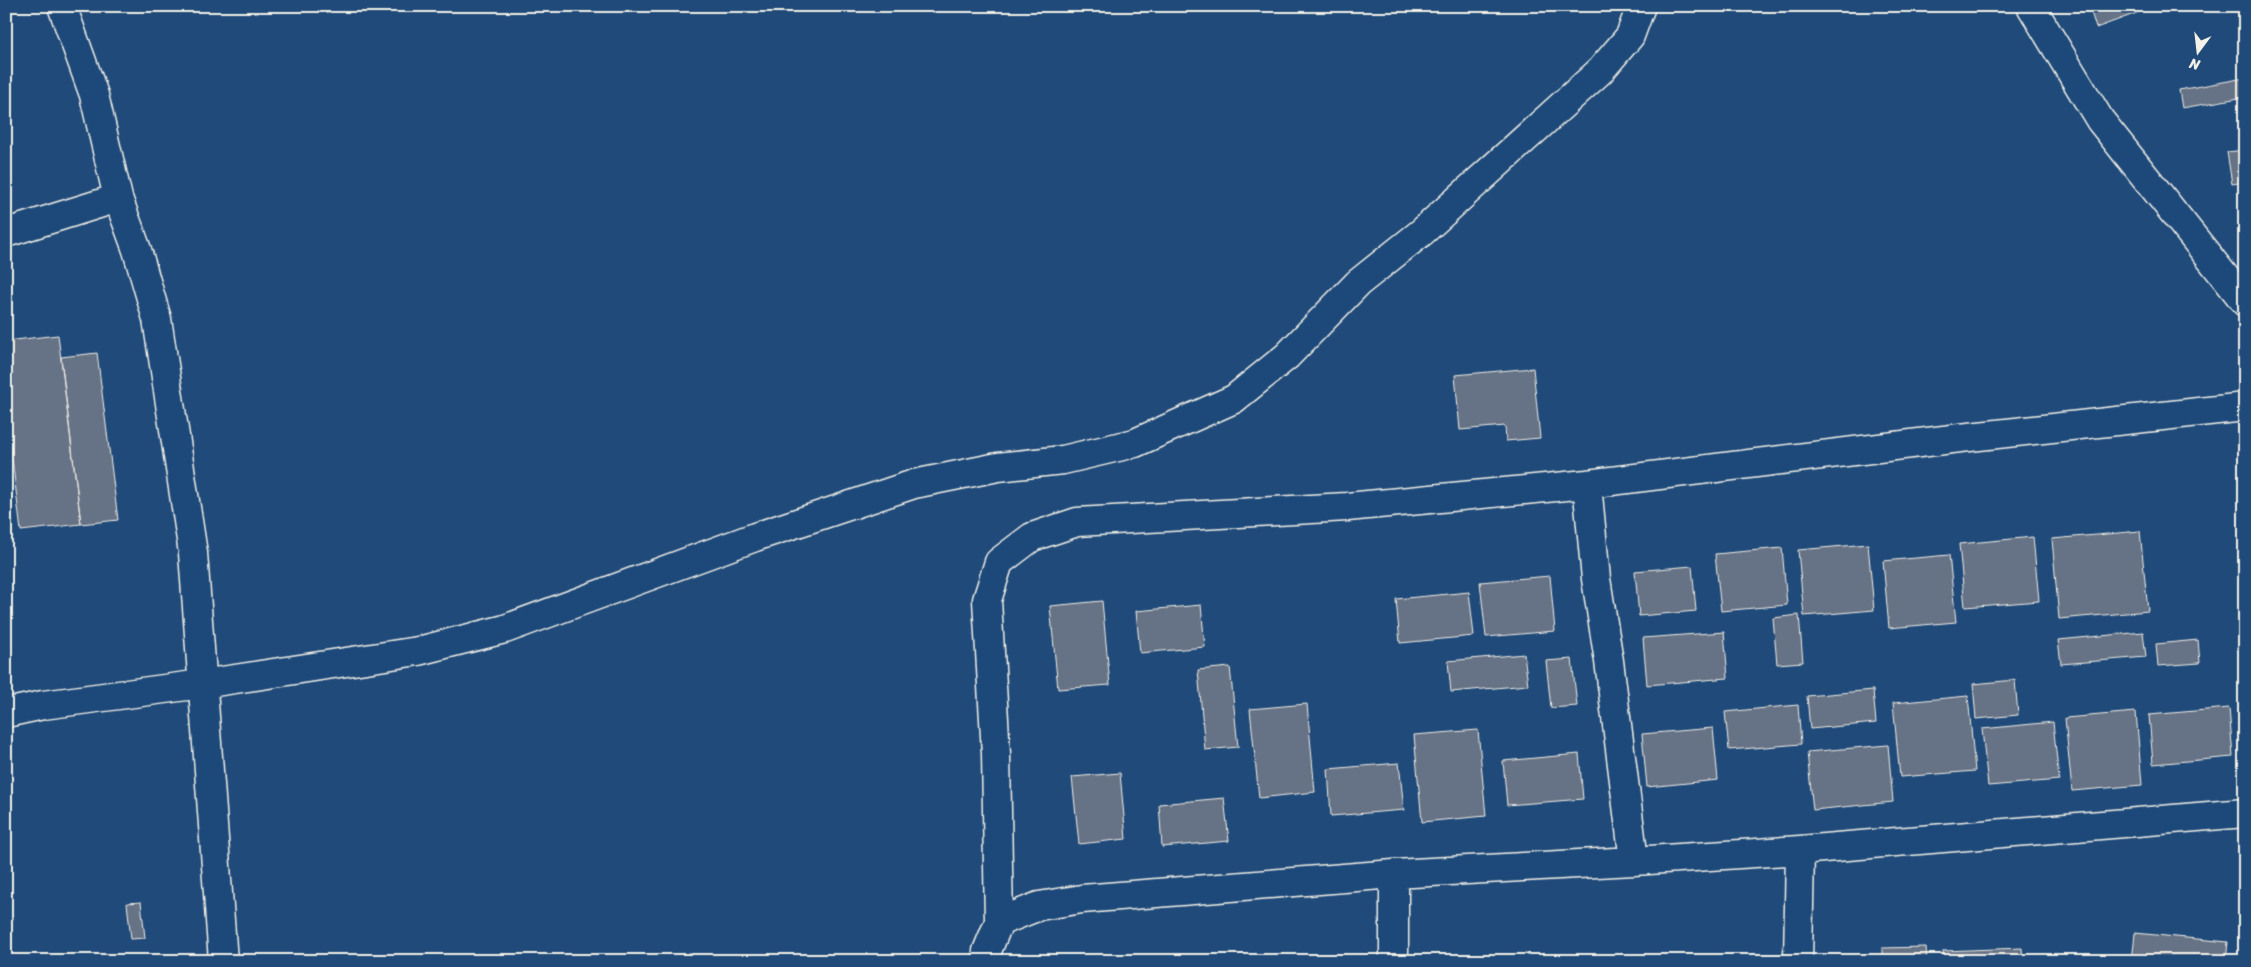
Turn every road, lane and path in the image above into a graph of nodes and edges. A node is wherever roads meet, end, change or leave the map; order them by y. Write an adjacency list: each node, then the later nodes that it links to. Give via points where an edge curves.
1 (62, 6): 4 (street, via 94,95)
2 (1641, 6): 9 (street, via 1630,36 1600,71 1422,232 1358,282 1287,356 1234,399 1135,443 1063,460 998,467 914,484 755,537 505,629 418,651)
3 (2031, 6): 6 (street, via 2100,120)
4 (118, 198): 5 (street); 9 (street, via 157,319 193,553)
5 (6, 233)
6 (2245, 302)
7 (2245, 407): 8 (street)
8 (1587, 484): 13 (street, via 1596,578); 15 (street, via 1347,507 1077,522 1032,537 1000,562 987,600 996,754)
9 (202, 684): 10 (street); 16 (street)
10 (6, 713)
11 (2245, 812): 12 (street)
12 (1800, 850): 13 (street); 19 (street)
13 (1634, 861): 14 (street)
14 (1394, 874): 15 (street, via 1082,899 1039,906); 18 (street)
15 (999, 922): 17 (street)
16 (223, 961)
17 (986, 961)
18 (1394, 961)
19 (1798, 961)

